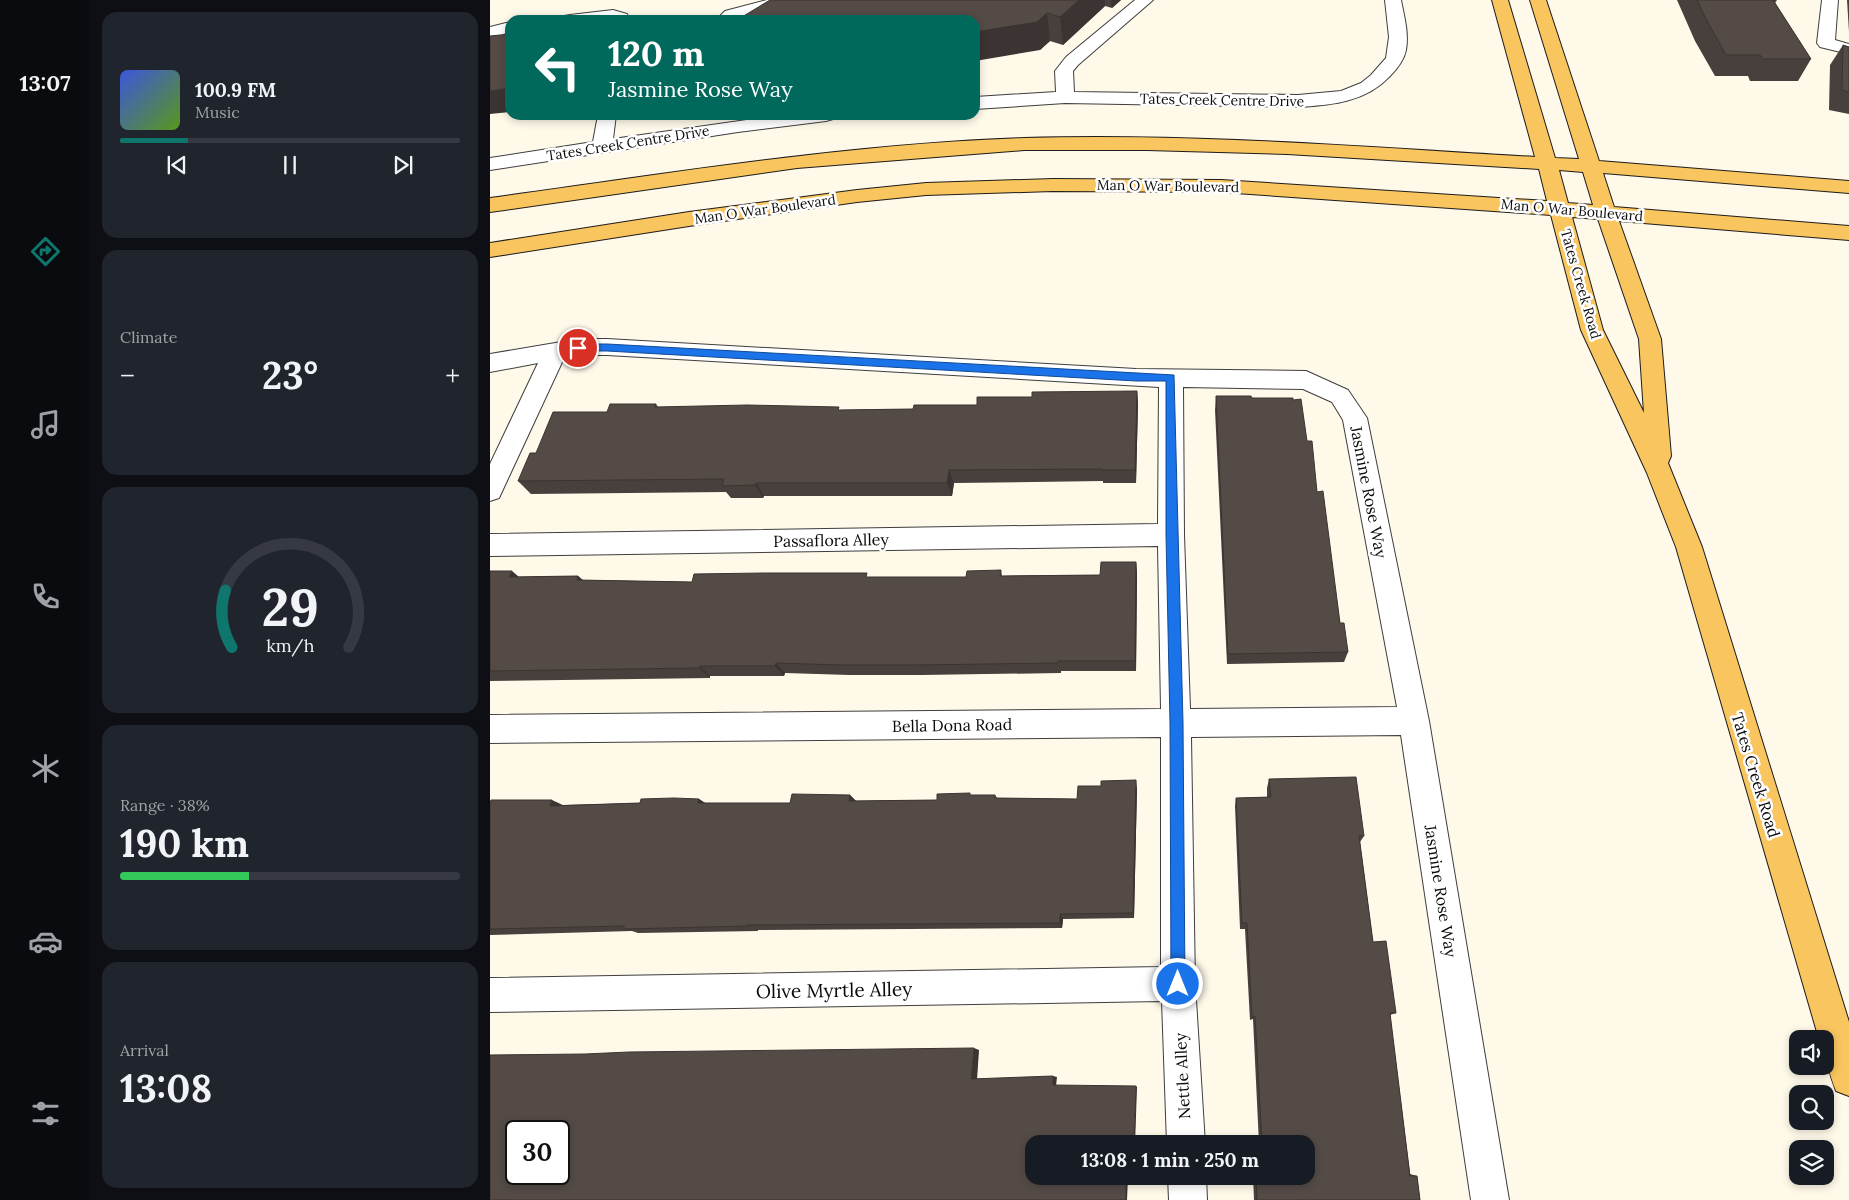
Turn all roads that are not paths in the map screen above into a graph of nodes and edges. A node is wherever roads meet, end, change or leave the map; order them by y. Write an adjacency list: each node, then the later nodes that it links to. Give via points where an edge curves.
1 (786, 0): 7 (street)
2 (1145, 0): 11 (street, via 1072,61 1064,71)
3 (1393, 0): 11 (street, Tates Creek Centre Drive, via 1398,44 1395,60 1377,81 1352,94 1331,100 1298,101)
4 (1500, 0): 17 (main road, Tates Creek Road)
5 (1538, 0): 19 (main road, Tates Creek Road)
6 (1830, 0): 10 (street, via 1826,43)
7 (731, 15)
8 (505, 28): 9 (street, via 491,34)
9 (490, 38)
10 (1849, 49)
11 (1064, 97): 12 (street, Tates Creek Centre Drive)
12 (980, 104)
13 (605, 120): 16 (street)
14 (748, 120): 15 (street, Tates Creek Centre Drive)
15 (702, 123): 16 (street, Tates Creek Centre Drive)
16 (602, 147): 18 (street, Tates Creek Centre Drive)
17 (1548, 163): 19 (main road); 21 (main road, via 1286,148 1024,144 867,154); 22 (main road, Tates Creek Road)
18 (490, 164)
19 (1592, 166): 20 (main road); 23 (main road, Tates Creek Road)
20 (1849, 188)
21 (490, 204)
22 (1560, 210): 23 (main road, Man O War Boulevard); 25 (main road, Man O War Boulevard, via 1220,186 1063,185 945,189 837,199); 29 (main road, Tates Creek Road, via 1592,330)
23 (1606, 213): 24 (main road, Man O War Boulevard); 29 (main road, Tates Creek Road, via 1650,339)
24 (1849, 233)
25 (490, 250)
26 (556, 352): 27 (street, Jasmine Rose Way); 28 (street, Jasmine Rose Way, via 607,347); 30 (street)
27 (490, 363)
28 (1171, 378): 31 (street, Nettle Alley); 33 (street, Jasmine Rose Way, via 1306,380 1340,396 1355,418)
29 (1660, 473): 38 (main road, Tates Creek Road, via 1689,547)
30 (490, 491)
31 (1171, 535): 32 (street, Passaflora Alley); 34 (street, Nettle Alley)
32 (490, 545)
33 (1414, 721): 34 (street, Bella Dona Road); 42 (street, Jasmine Rose Way)
34 (1176, 723): 35 (street, Bella Dona Road); 36 (street, Nettle Alley)
35 (490, 729)
36 (1178, 984): 37 (street, Olive Myrtle Alley); 39 (street, Nettle Alley)
37 (490, 995)
38 (1849, 1078)
39 (1186, 1135)
40 (1187, 1185): 41 (street)
41 (1188, 1200)
42 (1490, 1200)

